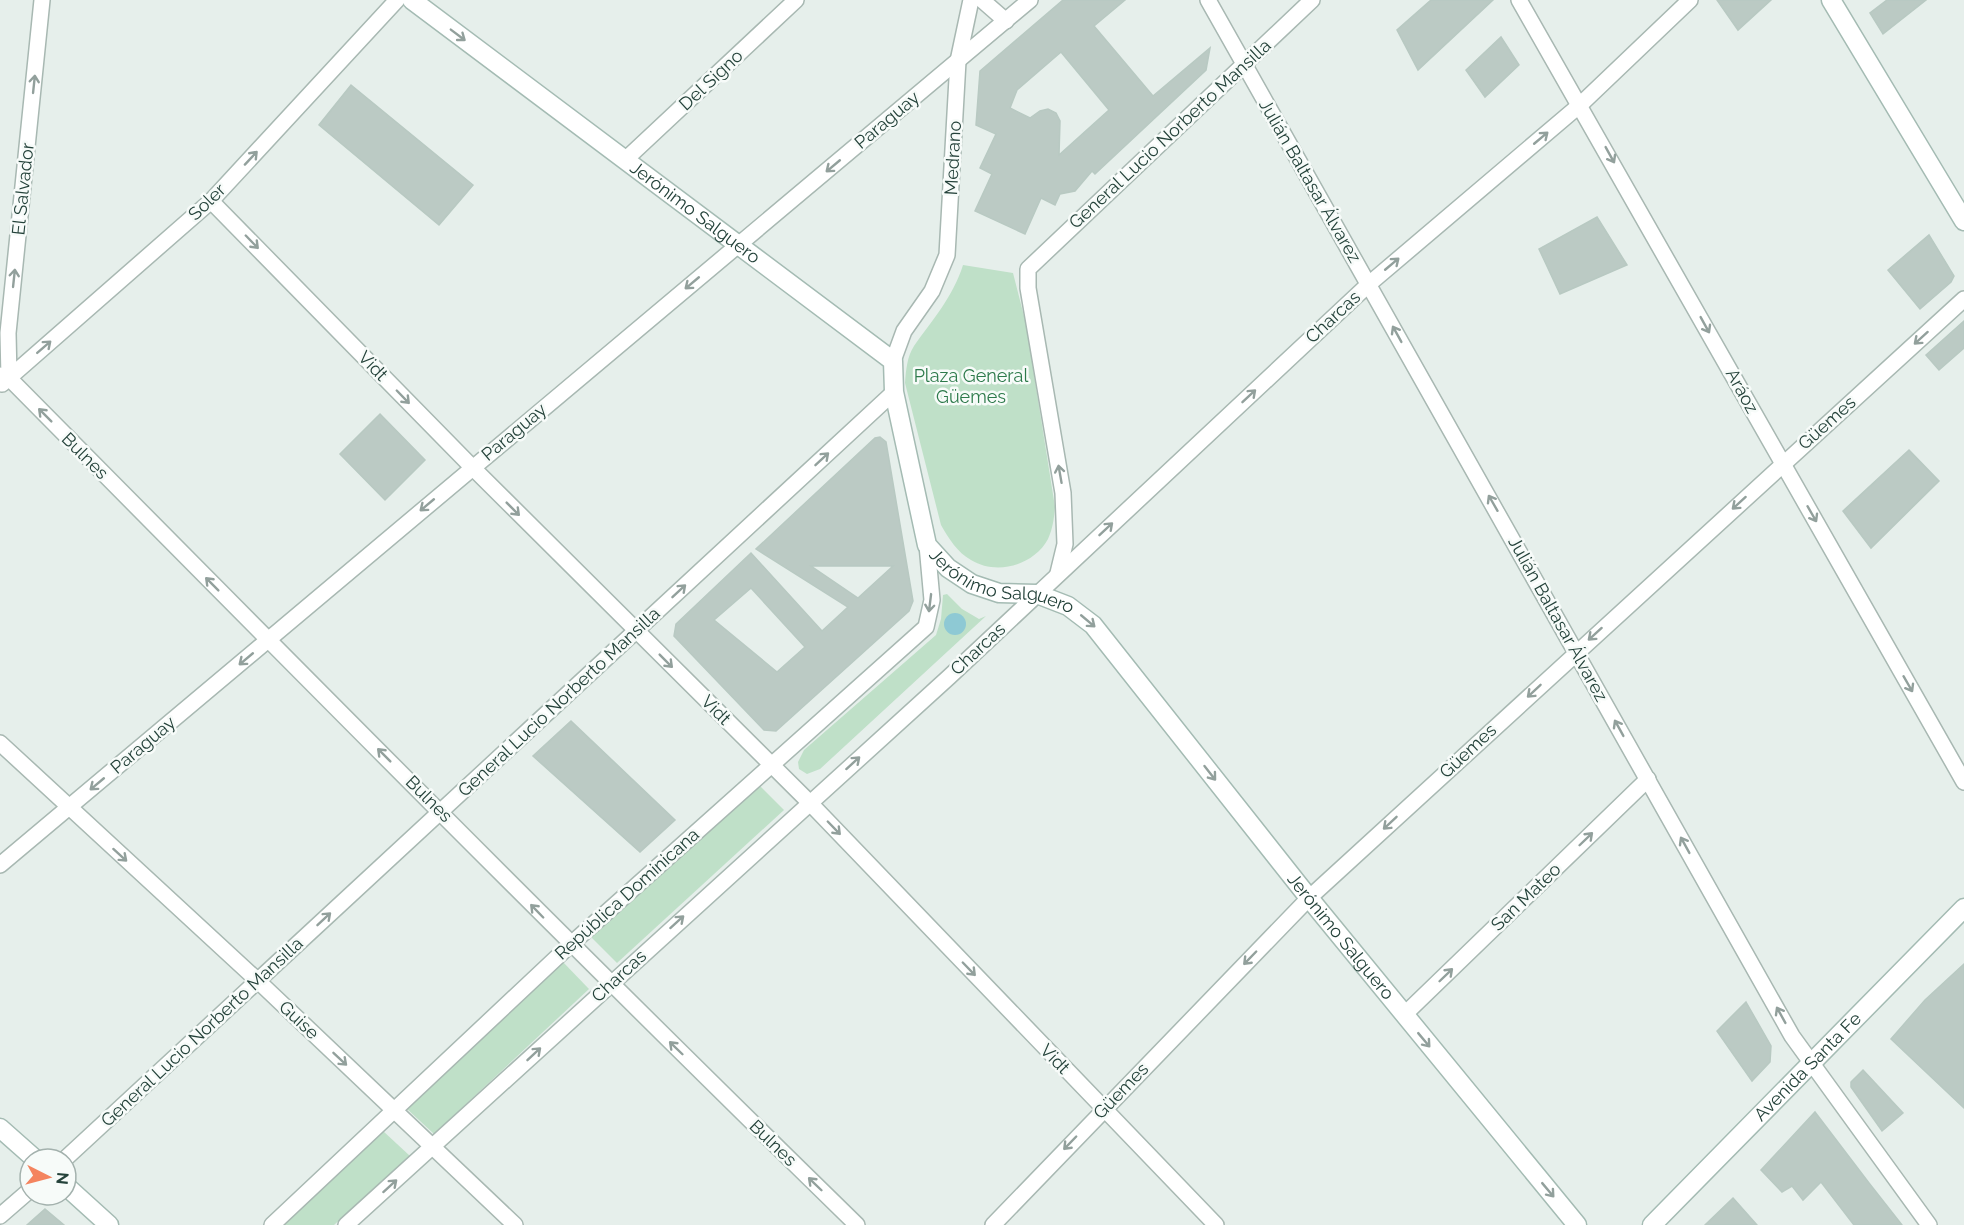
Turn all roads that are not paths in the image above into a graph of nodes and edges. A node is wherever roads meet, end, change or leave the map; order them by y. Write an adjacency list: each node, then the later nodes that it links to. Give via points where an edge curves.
1 (42, 0): 24 (street, El Salvador, one-way to 1)
2 (397, 0): 18 (street, Soler, one-way to 2)
3 (411, 0): 17 (street, Jerónimo Salguero, one-way to 17)
4 (796, 0): 17 (street, Del Signo)
5 (971, 0): 14 (street, Medrano)
6 (982, 0): 13 (street)
7 (1030, 0): 13 (street, Paraguay)
8 (1208, 0): 15 (street, Julián Baltasar Álvarez)
9 (1312, 0): 15 (street, General Lucio Norberto Mansilla)
10 (1519, 0): 16 (street, Aráoz)
11 (1690, 0): 16 (street, Charcas)
12 (1831, 0): 19 (street)
13 (1006, 21): 14 (street, Paraguay)
14 (958, 62): 20 (street, Paraguay, one-way to 20); 23 (street, Medrano, via 947,255 932,291 904,331)
15 (1243, 64): 21 (street, Julián Baltasar Álvarez); 29 (street, General Lucio Norberto Mansilla, one-way to 15, via 1065,544 1063,493 1028,269)
16 (1581, 104): 21 (street, Charcas, one-way to 16); 26 (street, Aráoz, one-way to 26)
17 (625, 160): 20 (street, Jerónimo Salguero)
18 (211, 201): 24 (street, Soler, one-way to 18); 27 (street, Vidt, one-way to 27)
19 (1964, 221)
20 (737, 245): 23 (street, Jerónimo Salguero); 27 (street, Paraguay, one-way to 27)
21 (1369, 284): 29 (street, Charcas, one-way to 21); 33 (street, Julián Baltasar Álvarez, one-way to 21)
22 (1964, 299): 26 (street, Güemes, one-way to 26)
23 (893, 361): 25 (street, Jerónimo Salguero)
24 (3, 380): 32 (street, Bulnes, one-way to 24)
25 (894, 392): 28 (street, Jerónimo Salguero); 31 (street, General Lucio Norberto Mansilla, one-way to 25)
26 (1783, 463): 33 (street, Güemes, one-way to 33); 37 (street, Aráoz, one-way to 37)
27 (472, 467): 31 (street, Vidt, one-way to 31); 32 (street, Paraguay, one-way to 32)
28 (927, 545): 30 (street, Jerónimo Salguero, via 948,567 986,590); 35 (street, República Dominicana, one-way to 35, via 932,600 926,627)
29 (1058, 573): 30 (street, Charcas)
30 (1037, 594): 38 (street, Charcas, one-way to 30); 42 (street, Jerónimo Salguero, one-way to 42, via 1068,606 1093,625)
31 (636, 631): 35 (street, Vidt, one-way to 35); 40 (street, General Lucio Norberto Mansilla)
32 (268, 640): 39 (street, Paraguay, one-way to 39); 40 (street, Bulnes, one-way to 32)
33 (1577, 651): 36 (street, Julián Baltasar Álvarez, one-way to 33); 42 (street, Güemes, one-way to 42)
34 (0, 743): 39 (street, Guise)
35 (771, 764): 38 (street, Vidt); 44 (street, República Dominicana)
36 (1648, 779): 47 (street, San Mateo, one-way to 36); 48 (street, Julián Baltasar Álvarez, one-way to 36)
37 (1964, 782)
38 (809, 802): 46 (street, Charcas, one-way to 38); 49 (street, Vidt, one-way to 49)
39 (68, 808): 41 (street, Paraguay); 45 (street, Guise, one-way to 45)
40 (441, 810): 44 (street, Bulnes, one-way to 40); 45 (street, General Lucio Norberto Mansilla, one-way to 40)
41 (0, 865)
42 (1308, 898): 47 (street, Jerónimo Salguero); 49 (street, Güemes, one-way to 49)
43 (1964, 908): 48 (street, Avenida Santa Fe)
44 (570, 945): 46 (street, Bulnes); 50 (street, República Dominicana)
45 (258, 981): 50 (street, Guise, one-way to 50); 53 (street, General Lucio Norberto Mansilla)
46 (609, 984): 54 (street, Charcas, one-way to 46); 62 (street, Bulnes, one-way to 46)
47 (1404, 1015): 65 (street, Jerónimo Salguero, one-way to 65)
48 (1812, 1065): 66 (street, Avenida Santa Fe); 67 (street, Julián Baltasar Álvarez)
49 (1103, 1109): 63 (street, Güemes, one-way to 63); 64 (street, Vidt)
50 (396, 1111): 54 (street, Guise); 59 (street, República Dominicana)
51 (0, 1128): 52 (street)
52 (21, 1147)
53 (78, 1147)
54 (433, 1147): 60 (street, Charcas, one-way to 54); 61 (street, Guise)
55 (78, 1197): 58 (street)
56 (18, 1200): 57 (street)
57 (0, 1216)
58 (109, 1225)
59 (272, 1225)
60 (346, 1225)
61 (515, 1225)
62 (857, 1225)
63 (993, 1225)
64 (1216, 1225)
65 (1577, 1225)
66 (1652, 1225)
67 (1929, 1225)

